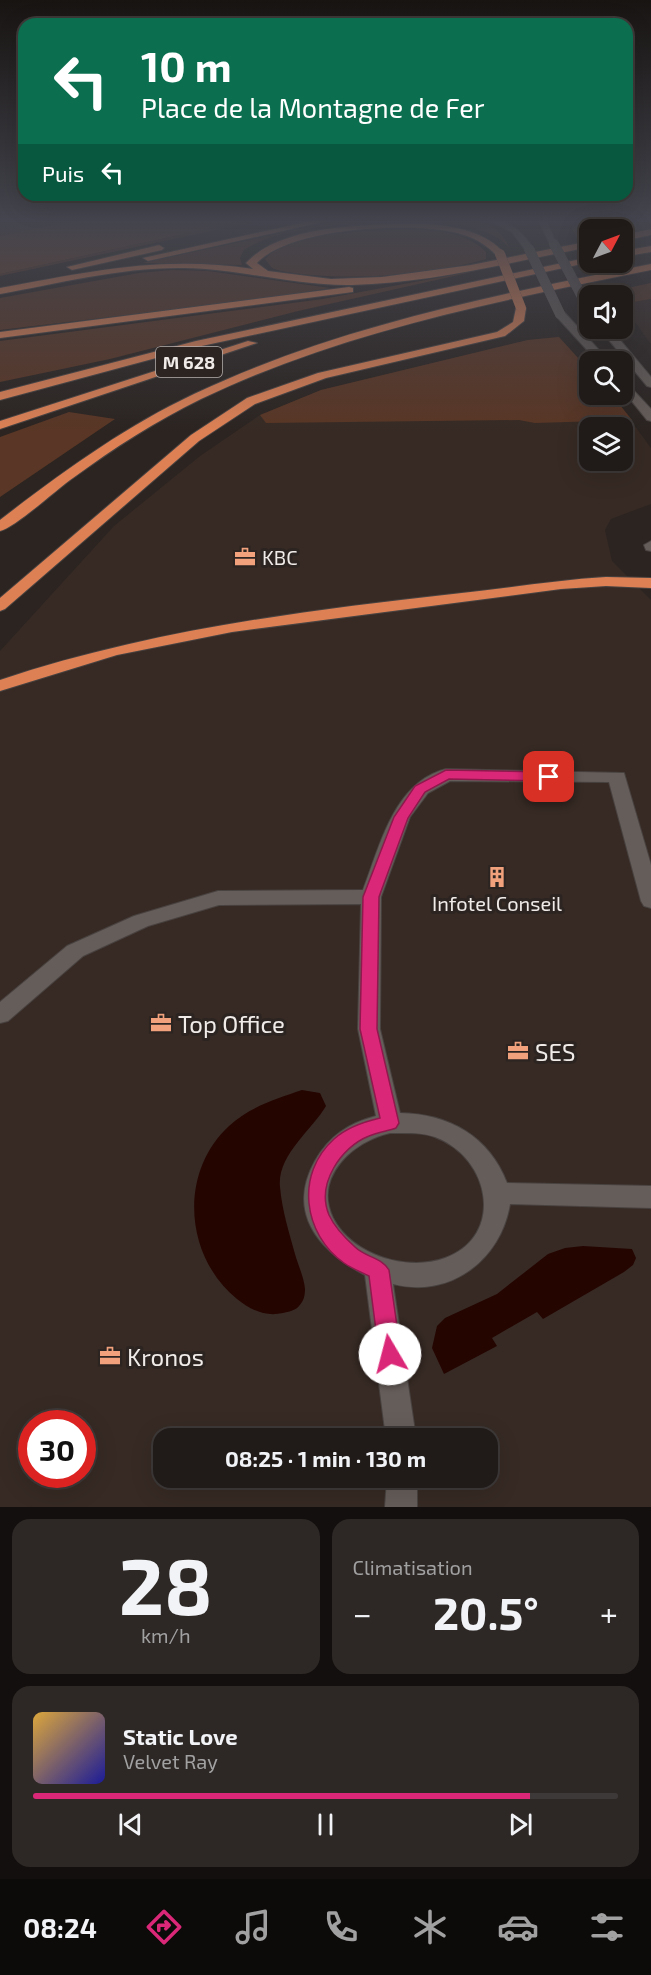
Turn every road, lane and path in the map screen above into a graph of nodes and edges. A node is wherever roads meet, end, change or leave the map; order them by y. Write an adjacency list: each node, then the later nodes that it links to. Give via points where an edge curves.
1 (339, 290): 7 (highway)
2 (449, 290): 6 (highway, M 628)
3 (514, 290): 19 (highway, bridge, via 522,315 519,322 501,334 322,375 272,392 231,412 168,460)
4 (542, 290): 17 (highway, M 628, via 363,335 226,385 138,429)
5 (549, 290): 9 (street, bridge, via 560,314)
6 (381, 305): 10 (highway, M 628); 16 (highway, M 628, via 138,378)
7 (0, 335)
8 (613, 339): 11 (street)
9 (595, 351)
10 (104, 368): 12 (highway, M 628); 14 (highway, M 628)
11 (651, 384)
12 (0, 388)
13 (633, 395): 15 (street)
14 (0, 396)
15 (651, 417)
16 (0, 425)
17 (0, 527)
18 (651, 583): 20 (highway, via 550,588 285,621 126,648 78,659)
19 (0, 606)
20 (0, 686)
21 (371, 897): 22 (street, via 401,817 420,789 446,775 617,777); 23 (street, via 218,898 141,921 75,951); 24 (street, via 369,1029)
22 (651, 901)
23 (0, 1015)
24 (390, 1123): 25 (street, via 419,1123 448,1132 472,1147 489,1168); 27 (street, via 363,1130 340,1144 325,1164 317,1188 318,1213 330,1236 351,1257)
25 (498, 1193): 26 (street); 27 (street, via 494,1225 486,1241 466,1260 440,1272 409,1275)
26 (651, 1197)
27 (378, 1270): 28 (street)
28 (400, 1428)
29 (402, 1488): 30 (street)
30 (401, 1507)

